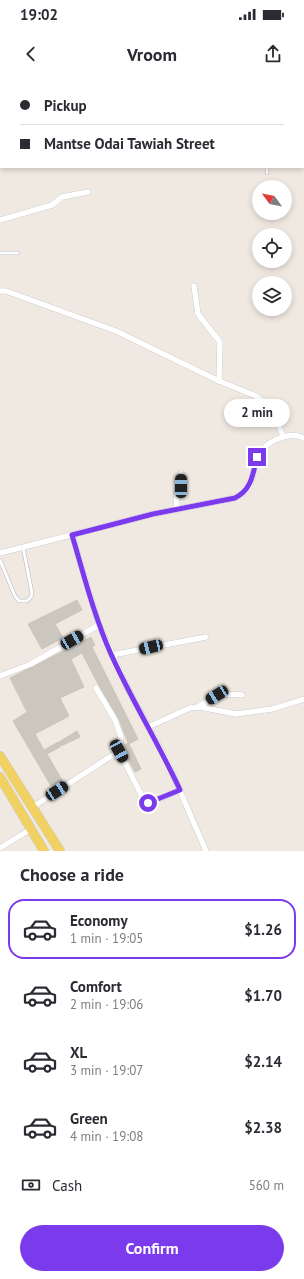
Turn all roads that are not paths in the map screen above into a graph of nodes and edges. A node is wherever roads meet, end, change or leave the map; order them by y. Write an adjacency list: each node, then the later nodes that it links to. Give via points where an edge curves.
1 (267, 168): 2 (lane)
2 (267, 173)
3 (88, 192): 4 (street, via 62,197 52,205)
4 (0, 220)
5 (0, 253): 6 (lane)
6 (18, 253)
7 (194, 286): 9 (street, via 198,314 220,342)
8 (0, 291): 9 (street, via 82,317)
9 (219, 381): 10 (street, via 256,396 266,404 274,414)
10 (283, 436): 11 (street); 13 (street, via 260,451 251,483 241,495 228,500)
11 (304, 438)
12 (181, 473): 13 (street, via 181,486 176,495)
13 (177, 509): 14 (street)
14 (72, 535): 15 (street); 18 (street)
15 (23, 547): 16 (street); 17 (lane, via 32,593 27,601 19,601 14,596)
16 (0, 552)
17 (0, 560)
18 (99, 625): 20 (street); 21 (street, via 30,664)
19 (206, 637): 20 (street)
20 (112, 655): 26 (street)
21 (0, 676)
22 (96, 688): 27 (street, via 117,726 121,737)
23 (242, 695): 25 (street, via 217,695)
24 (304, 699): 25 (street, via 272,709 236,714)
25 (197, 707): 26 (street, via 183,710)
26 (148, 727): 30 (street)
27 (119, 751): 30 (street, via 148,803); 31 (street)
28 (0, 756): 31 (main road)
29 (0, 777): 32 (main road)
30 (180, 790): 36 (street)
31 (31, 808): 35 (main road)
32 (31, 829): 33 (street); 34 (main road)
33 (0, 848)
34 (44, 851)
35 (60, 851)
36 (206, 851)

